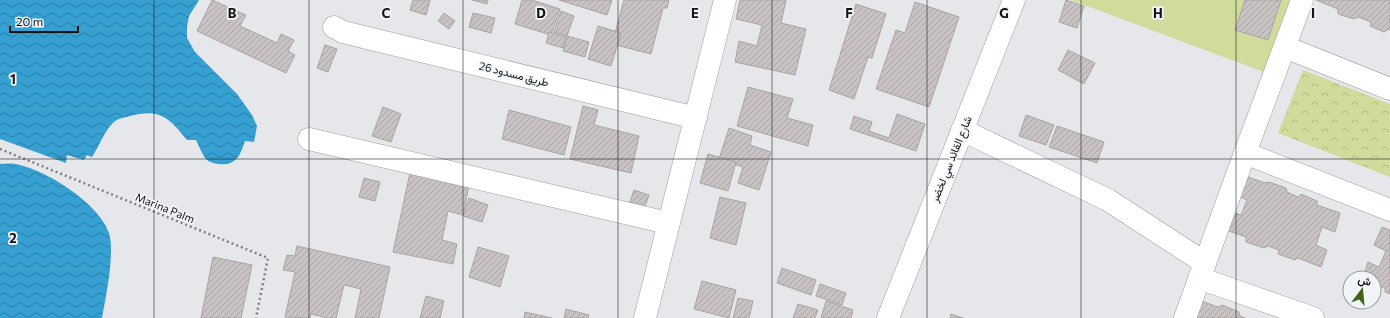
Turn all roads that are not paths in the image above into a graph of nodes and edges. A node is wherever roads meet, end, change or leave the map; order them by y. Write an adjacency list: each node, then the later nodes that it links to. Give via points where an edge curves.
1 (725, 0): 7 (street)
2 (1014, 0): 8 (street, شارع القائد سي لخضر)
3 (1302, 0): 5 (street)
4 (334, 27): 7 (street, طريق مسدود 26, via 343,32)
5 (1285, 47): 6 (street); 10 (street)
6 (1390, 89)
7 (696, 118): 12 (street)
8 (962, 130): 13 (street, via 1108,200); 15 (street, شارع القائد سي لخضر)
9 (309, 139): 12 (street)
10 (1245, 153): 11 (street); 13 (street)
11 (1390, 210)
12 (668, 223): 14 (street)
13 (1202, 270): 16 (street); 17 (street)
14 (645, 318)
15 (888, 318)
16 (1185, 318)
17 (1313, 318)

